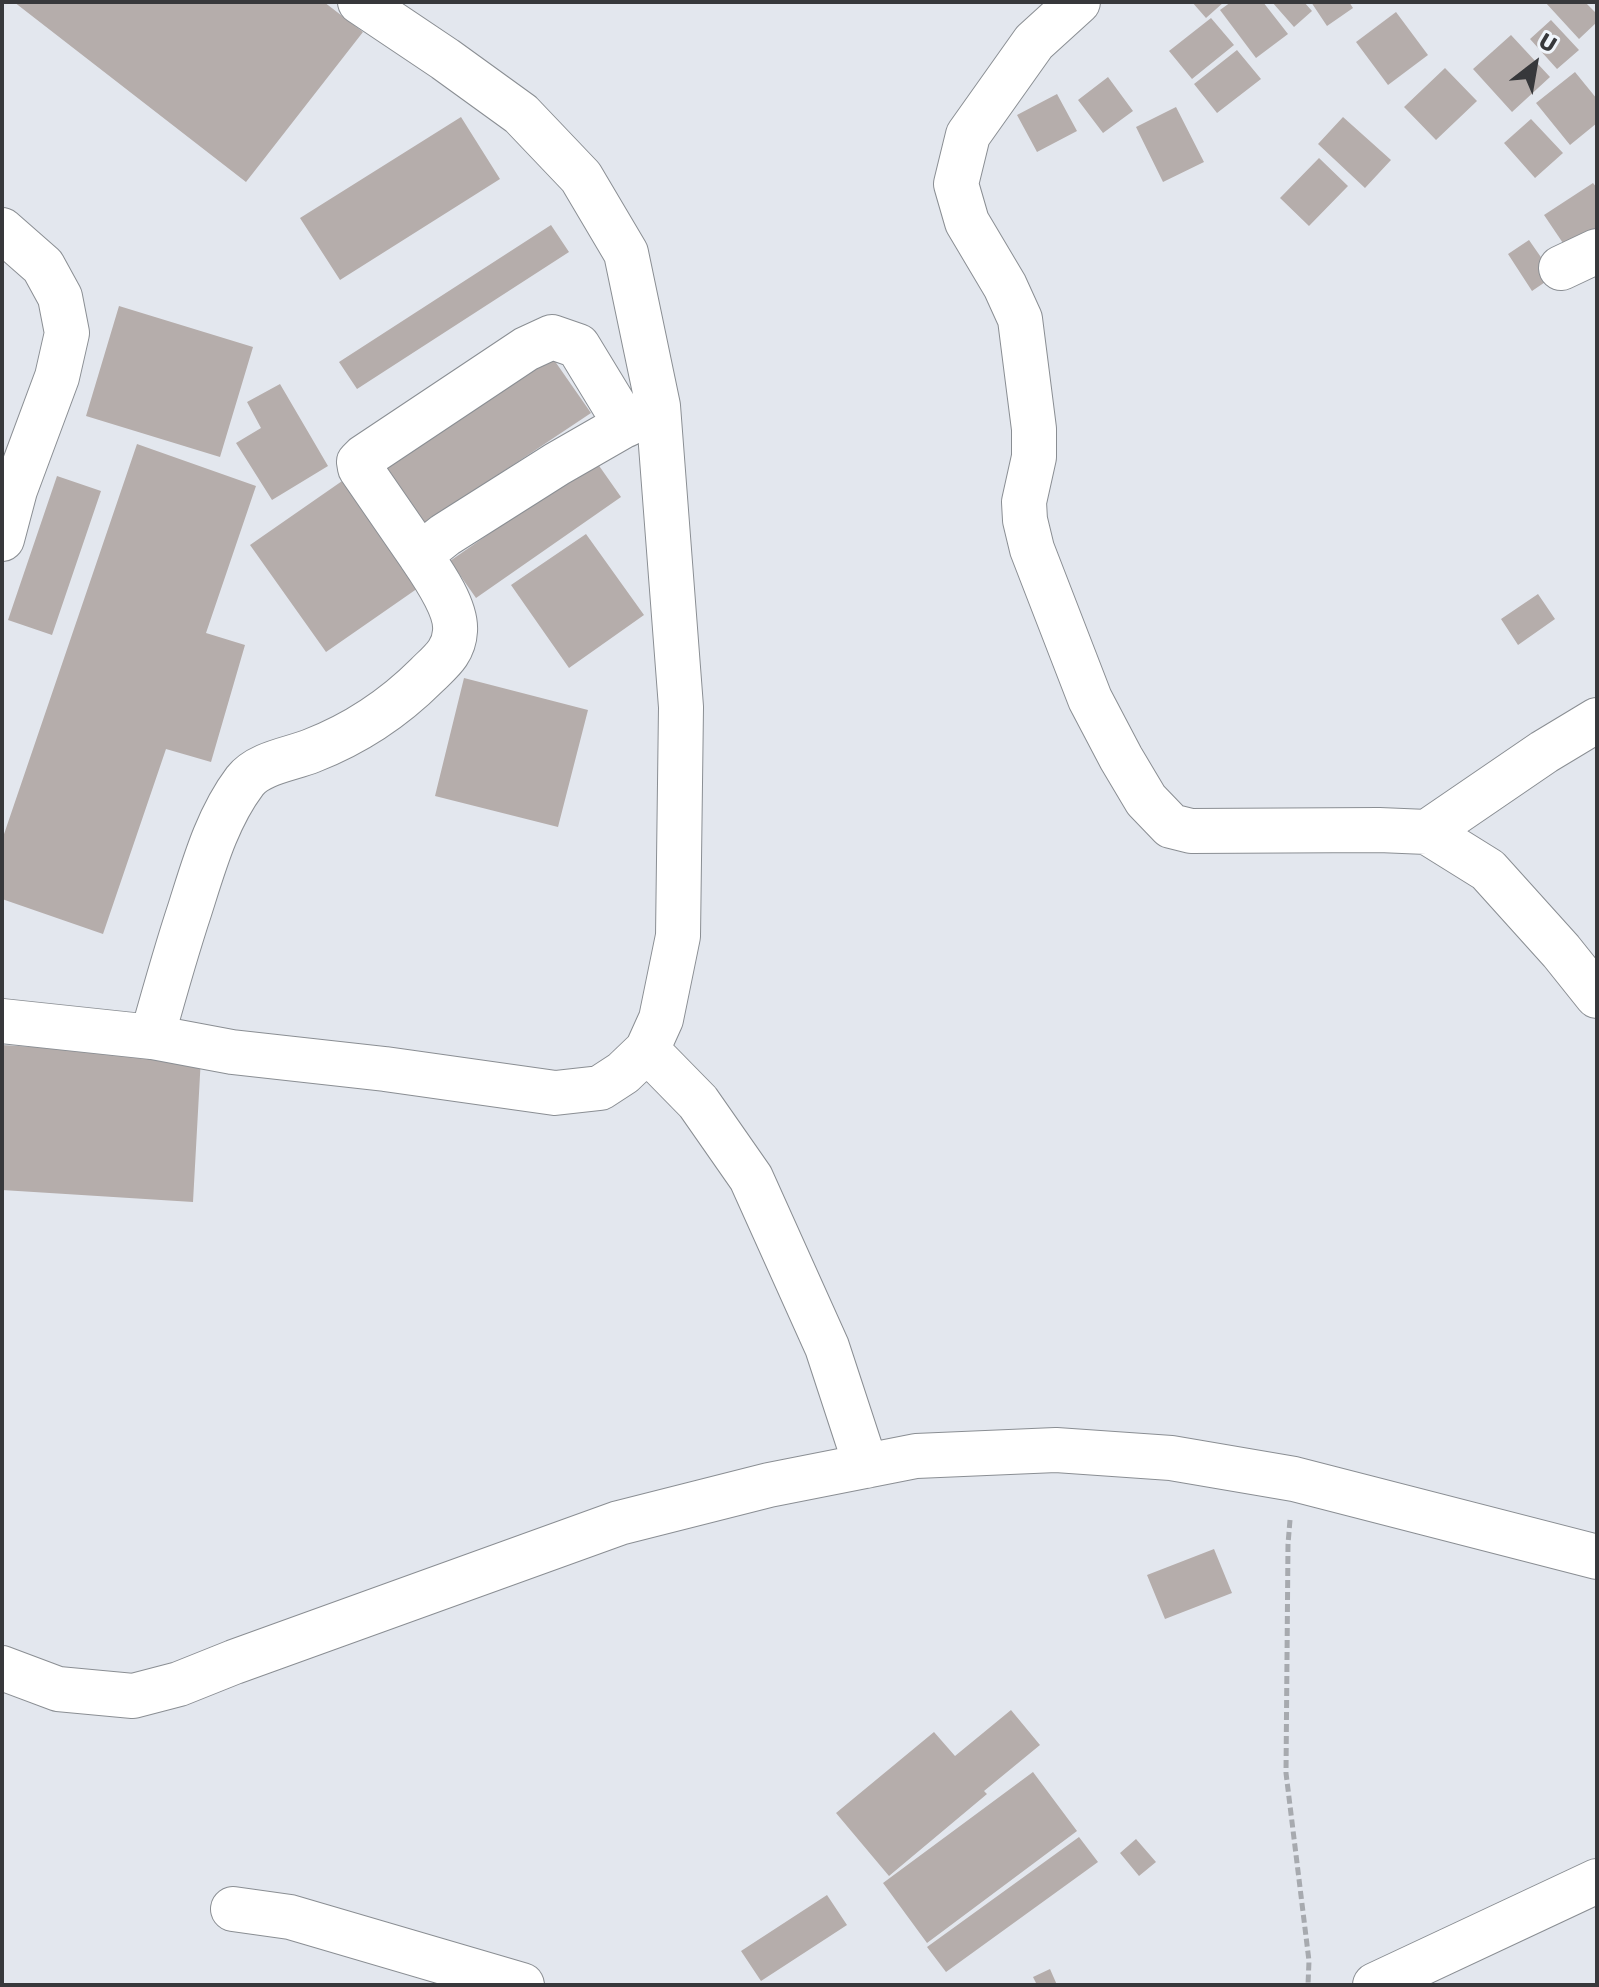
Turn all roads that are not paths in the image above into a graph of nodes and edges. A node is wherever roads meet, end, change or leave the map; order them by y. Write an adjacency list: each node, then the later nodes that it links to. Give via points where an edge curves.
1 (360, 2): 4 (street, via 521,114 581,177 626,253)
2 (1078, 2): 8 (street, via 1034,42 968,135 956,184 967,222 1020,319 1034,429 1025,520 1090,699 1146,800 1171,826 1191,831)
3 (2, 230): 5 (street, via 43,266 60,297 67,333)
4 (642, 416): 6 (street, via 557,464); 6 (street, via 578,346 552,337 526,349 359,462); 12 (street, via 681,707 678,936 661,1019)
5 (2, 539)
6 (420, 555): 11 (street, via 455,623 451,651 405,698 362,728 246,780 208,851)
7 (1597, 720): 8 (street)
8 (1427, 832): 9 (street, via 1488,870)
9 (1597, 996)
10 (2, 1021): 11 (street)
11 (152, 1037): 12 (street, via 555,1093 600,1088)
12 (647, 1050): 13 (street, via 698,1102 751,1178 827,1347)
13 (866, 1466): 14 (street, via 916,1456 1056,1450 1171,1458 1294,1479); 15 (street, via 619,1523 179,1684 133,1696 58,1689)
14 (1597, 1557)
15 (2, 1668)
16 (1597, 1881): 19 (street)
17 (233, 1909): 18 (street, via 290,1917)
18 (522, 1985)
19 (1375, 1985)

